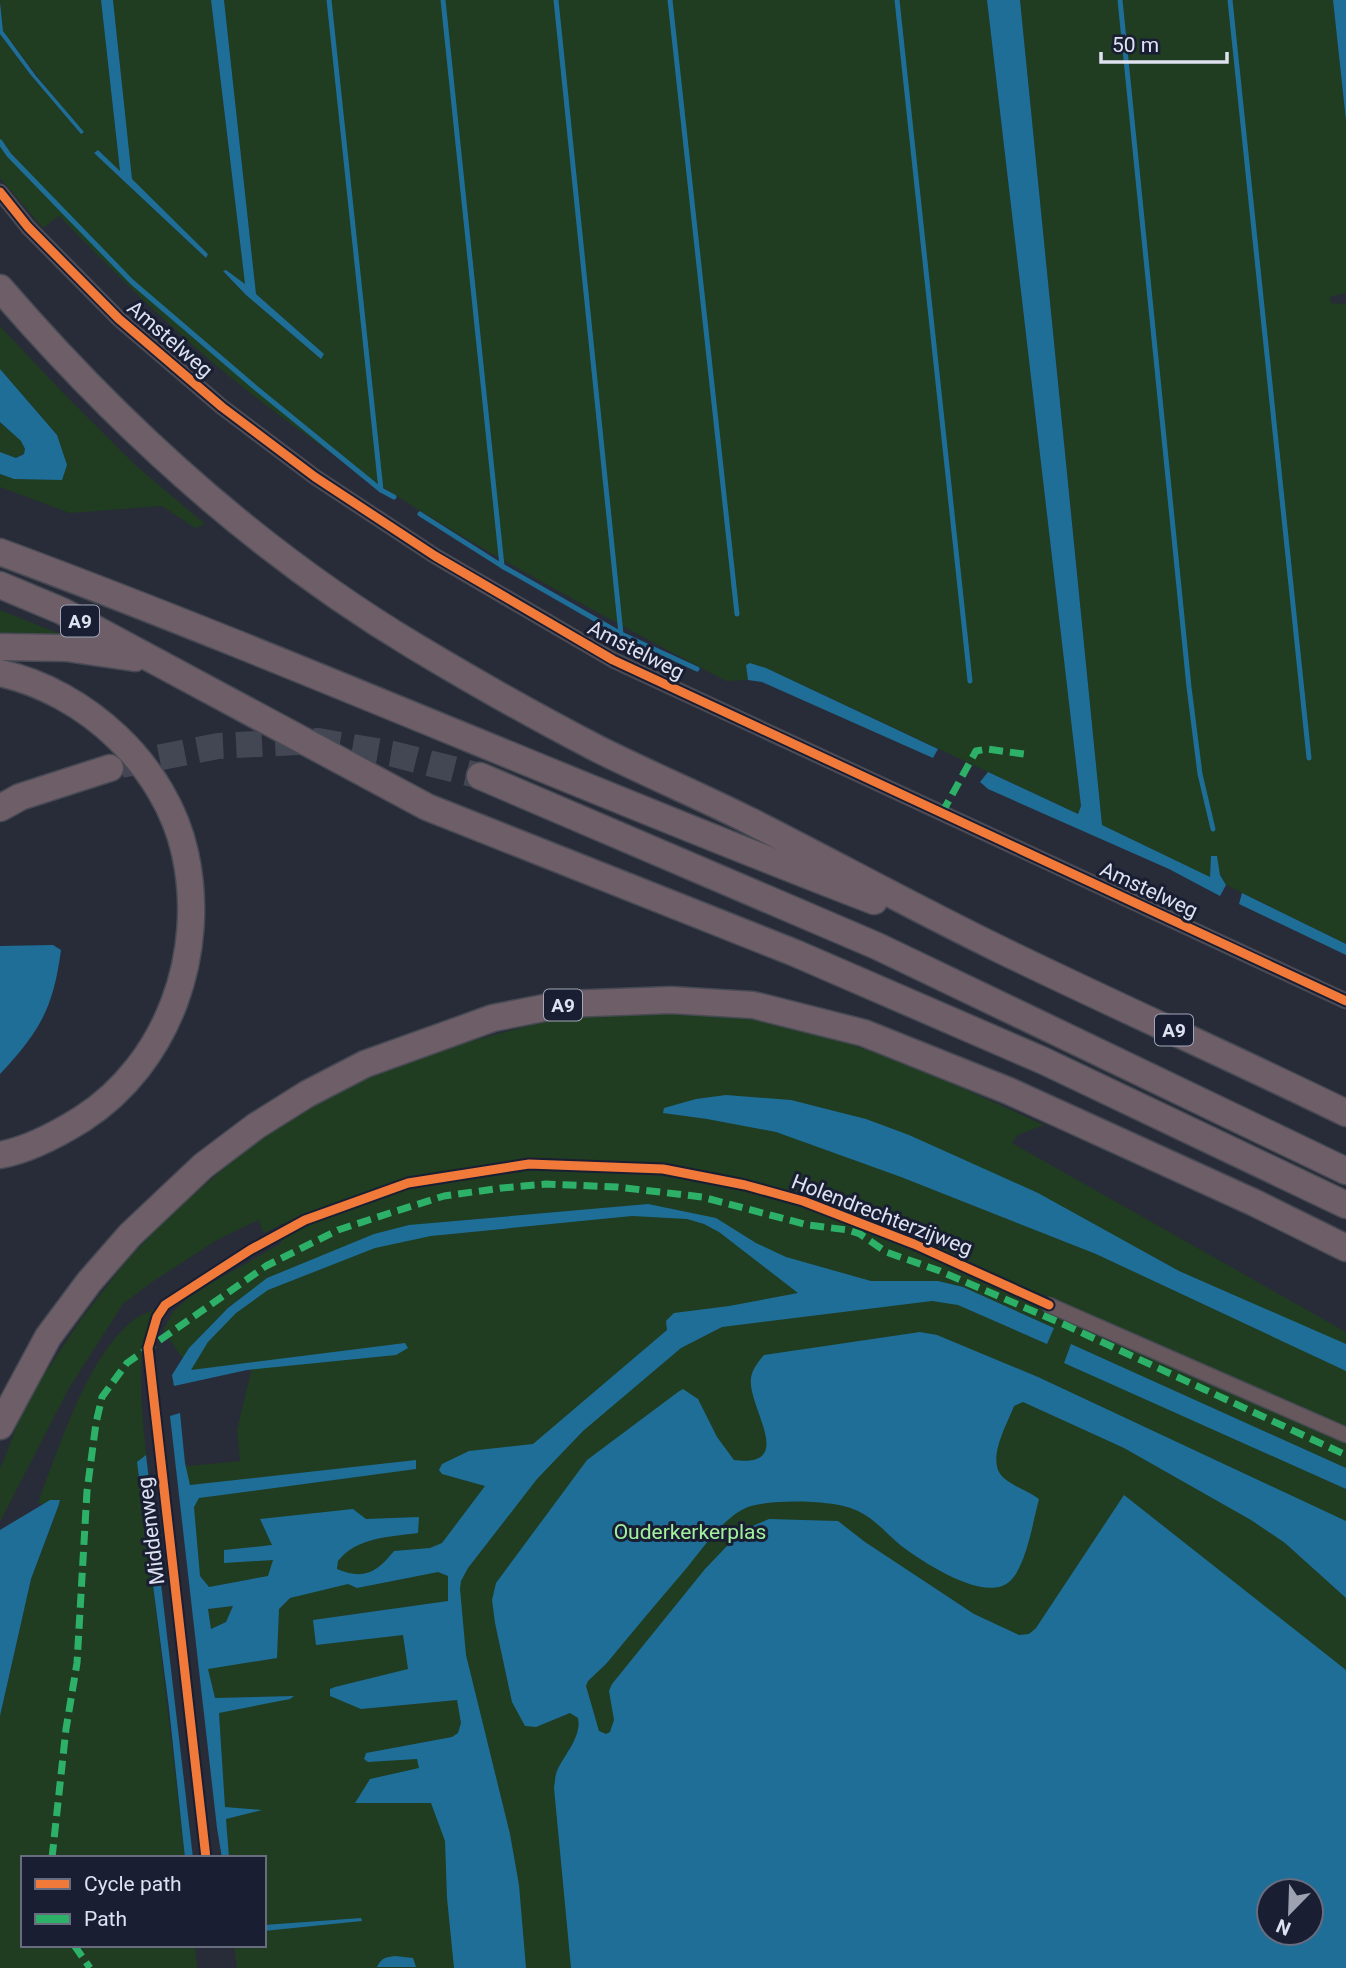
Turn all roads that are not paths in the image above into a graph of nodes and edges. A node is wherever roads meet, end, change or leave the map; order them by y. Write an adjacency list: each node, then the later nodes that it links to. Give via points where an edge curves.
1 (0, 192): 12 (street, Amstelweg, via 28,227 120,319 222,407 315,477 435,556 613,660)
2 (0, 288): 11 (highway, A9, via 79,378 164,458 236,519 359,611 599,749)
3 (0, 552): 11 (highway, A9)
4 (0, 585): 6 (highway, A9, via 62,611)
5 (0, 647): 6 (highway, A9, via 66,648)
6 (158, 663): 16 (highway, A9, via 427,807 795,953 1044,1061)
7 (0, 673): 14 (highway, via 39,685 74,703 131,753 157,787 174,820 185,852 192,898 185,969 173,1006 141,1065 97,1109 72,1125)
8 (110, 768): 10 (highway, via 20,797)
9 (480, 776): 15 (highway, A9, via 877,946)
10 (0, 808)
11 (1000, 949): 13 (highway, A9)
12 (1346, 1001)
13 (1346, 1113)
14 (0, 1155)
15 (1346, 1171)
16 (1346, 1205)
17 (1346, 1248): 19 (highway, A9, via 1009,1091 864,1033 753,1005 671,1000 564,1004 493,1018 365,1064 256,1126 203,1166 130,1235 89,1282 48,1338)
18 (1049, 1305): 20 (street)
19 (0, 1426)
20 (1346, 1435)

